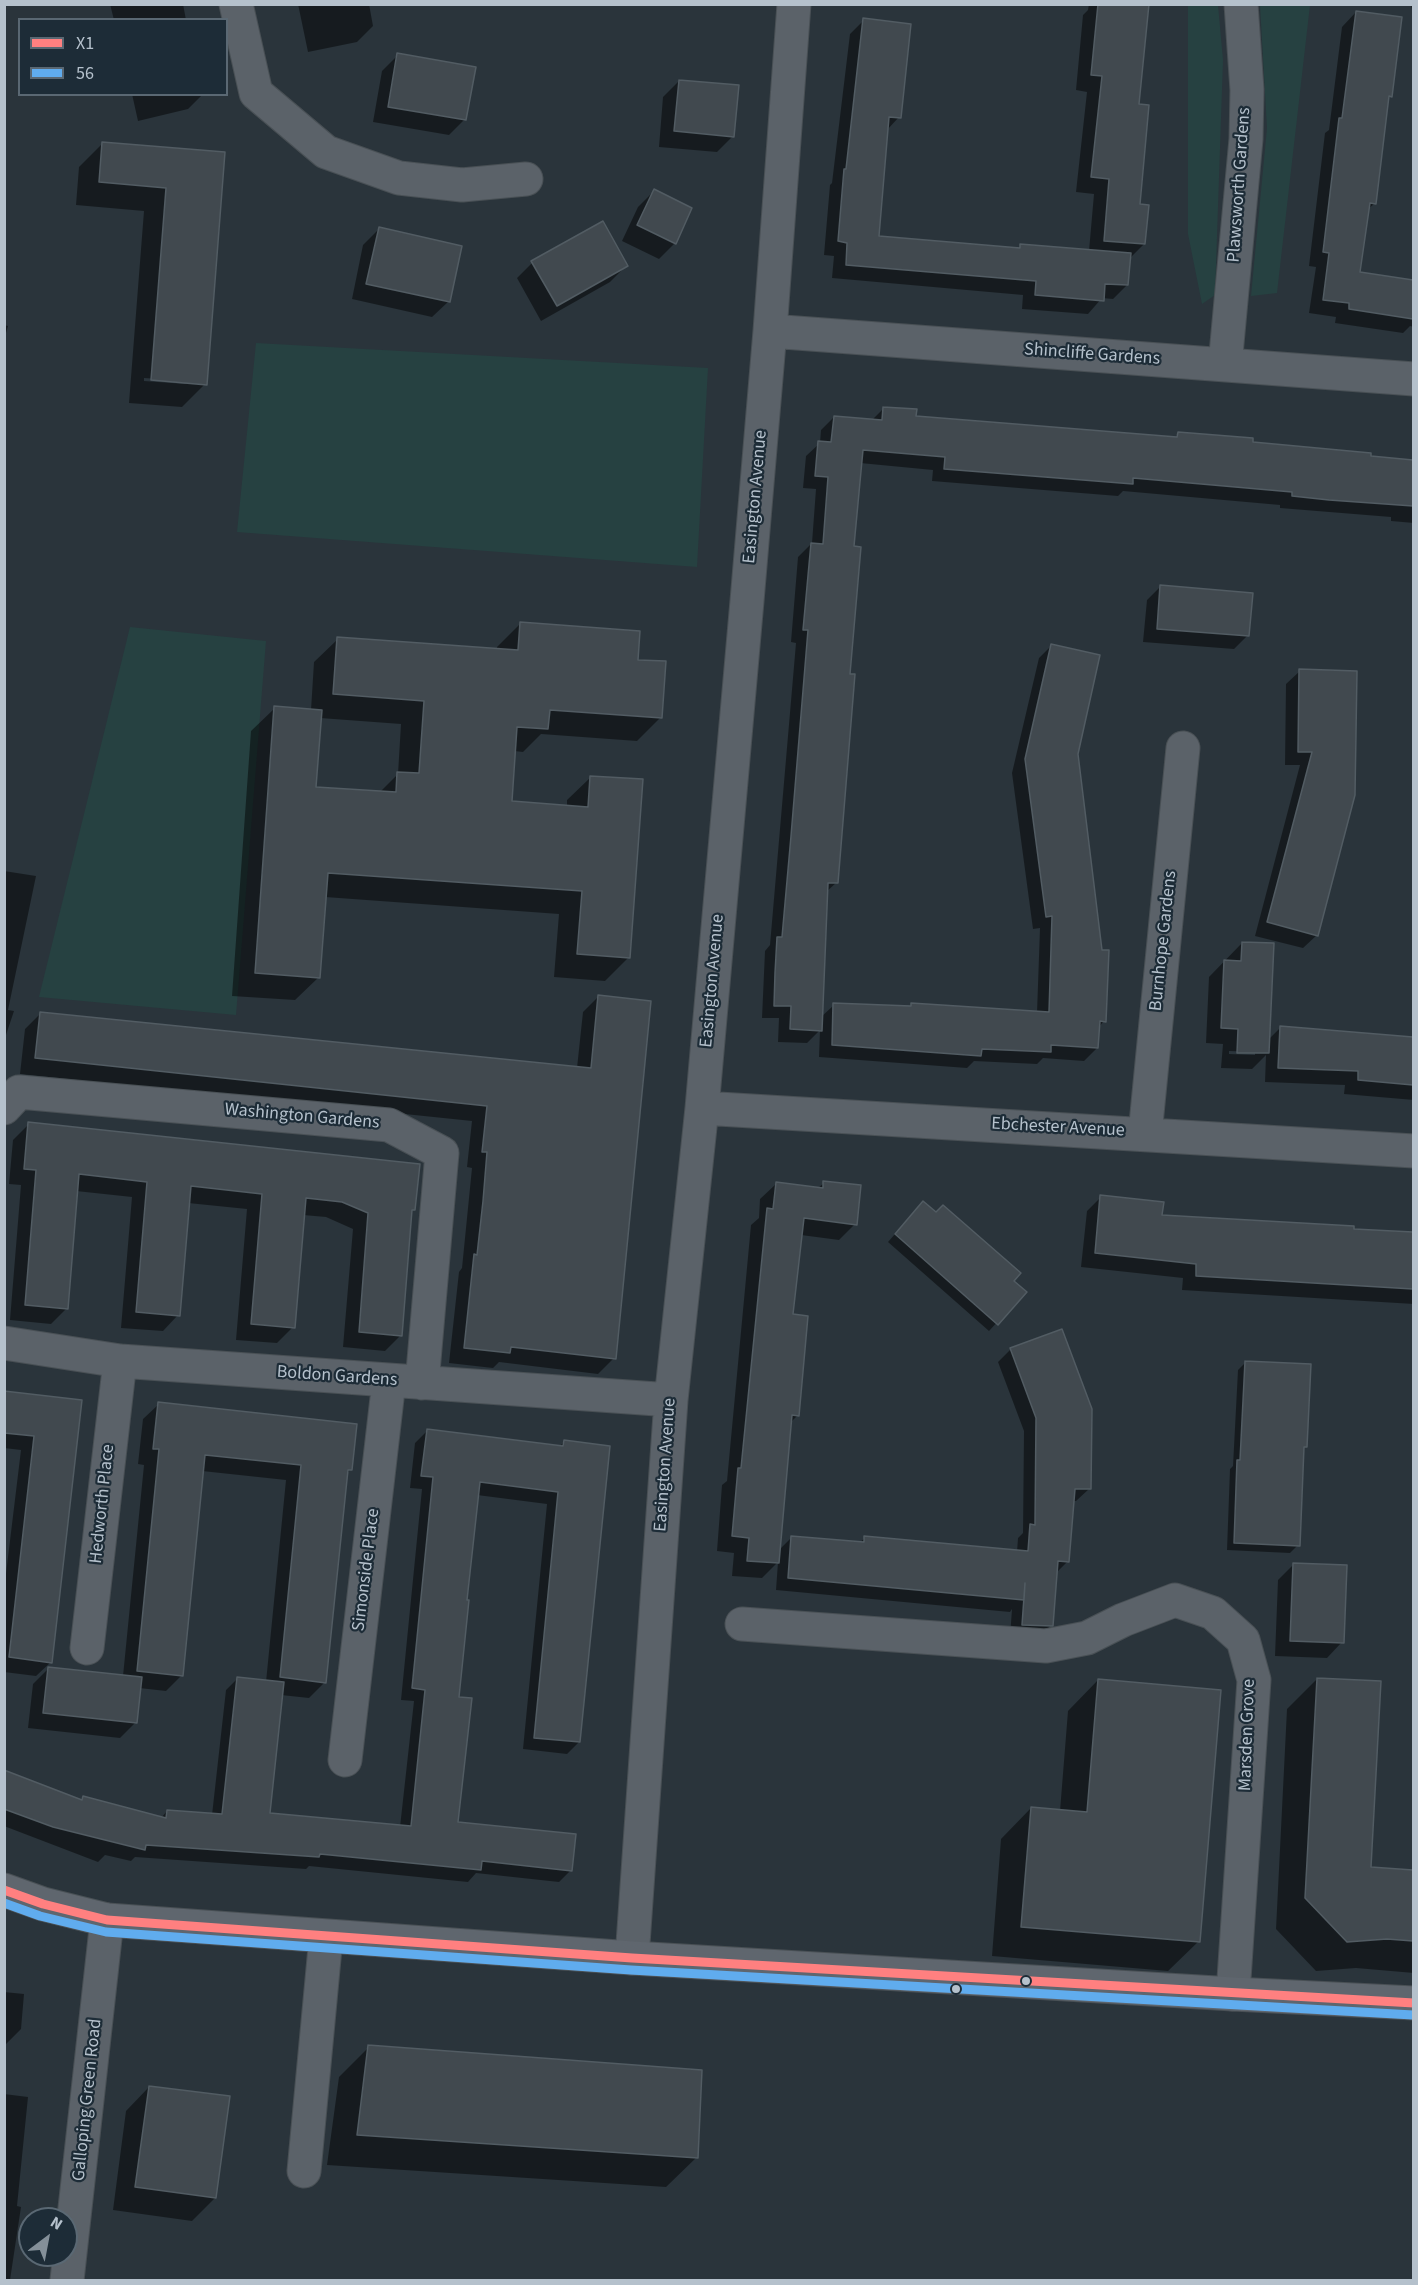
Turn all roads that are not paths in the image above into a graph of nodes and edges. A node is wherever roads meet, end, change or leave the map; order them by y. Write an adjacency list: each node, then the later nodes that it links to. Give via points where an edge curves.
1 (236, 4): 4 (street, via 256,93 326,152 399,178 462,185)
2 (794, 4): 5 (street, Easington Avenue)
3 (1241, 4): 6 (street, Plawsworth Gardens, via 1246,139)
4 (526, 179)
5 (770, 332): 6 (street, Shincliffe Gardens); 10 (street, Easington Avenue)
6 (1225, 365): 7 (street, Shincliffe Gardens)
7 (1413, 379)
8 (1183, 748): 11 (street, Burnhope Gardens)
9 (4, 1108): 16 (street, Washington Gardens, via 19,1092 389,1125 442,1153)
10 (702, 1108): 11 (street, Ebchester Avenue); 17 (street, Easington Avenue)
11 (1145, 1134): 12 (street, Ebchester Avenue)
12 (1413, 1151)
13 (4, 1343): 14 (street, Boldon Gardens)
14 (120, 1361): 15 (street, Boldon Gardens); 19 (street, Hedworth Place)
15 (389, 1381): 16 (street, Boldon Gardens); 20 (street, Simonside Place)
16 (422, 1383): 17 (street, Boldon Gardens)
17 (671, 1400): 24 (street, Easington Avenue)
18 (742, 1624): 25 (street, Marsden Grove, via 1046,1646 1087,1638 1175,1600 1213,1613 1243,1640 1254,1680)
19 (87, 1647)
20 (345, 1760)
21 (4, 1890): 22 (main road)
22 (108, 1920): 23 (main road); 28 (street, Galloping Green Road)
23 (326, 1937): 24 (main road); 27 (street)
24 (632, 1958): 25 (main road)
25 (1233, 1995): 26 (main road)
26 (1413, 2003)
27 (304, 2171)
28 (67, 2280)

